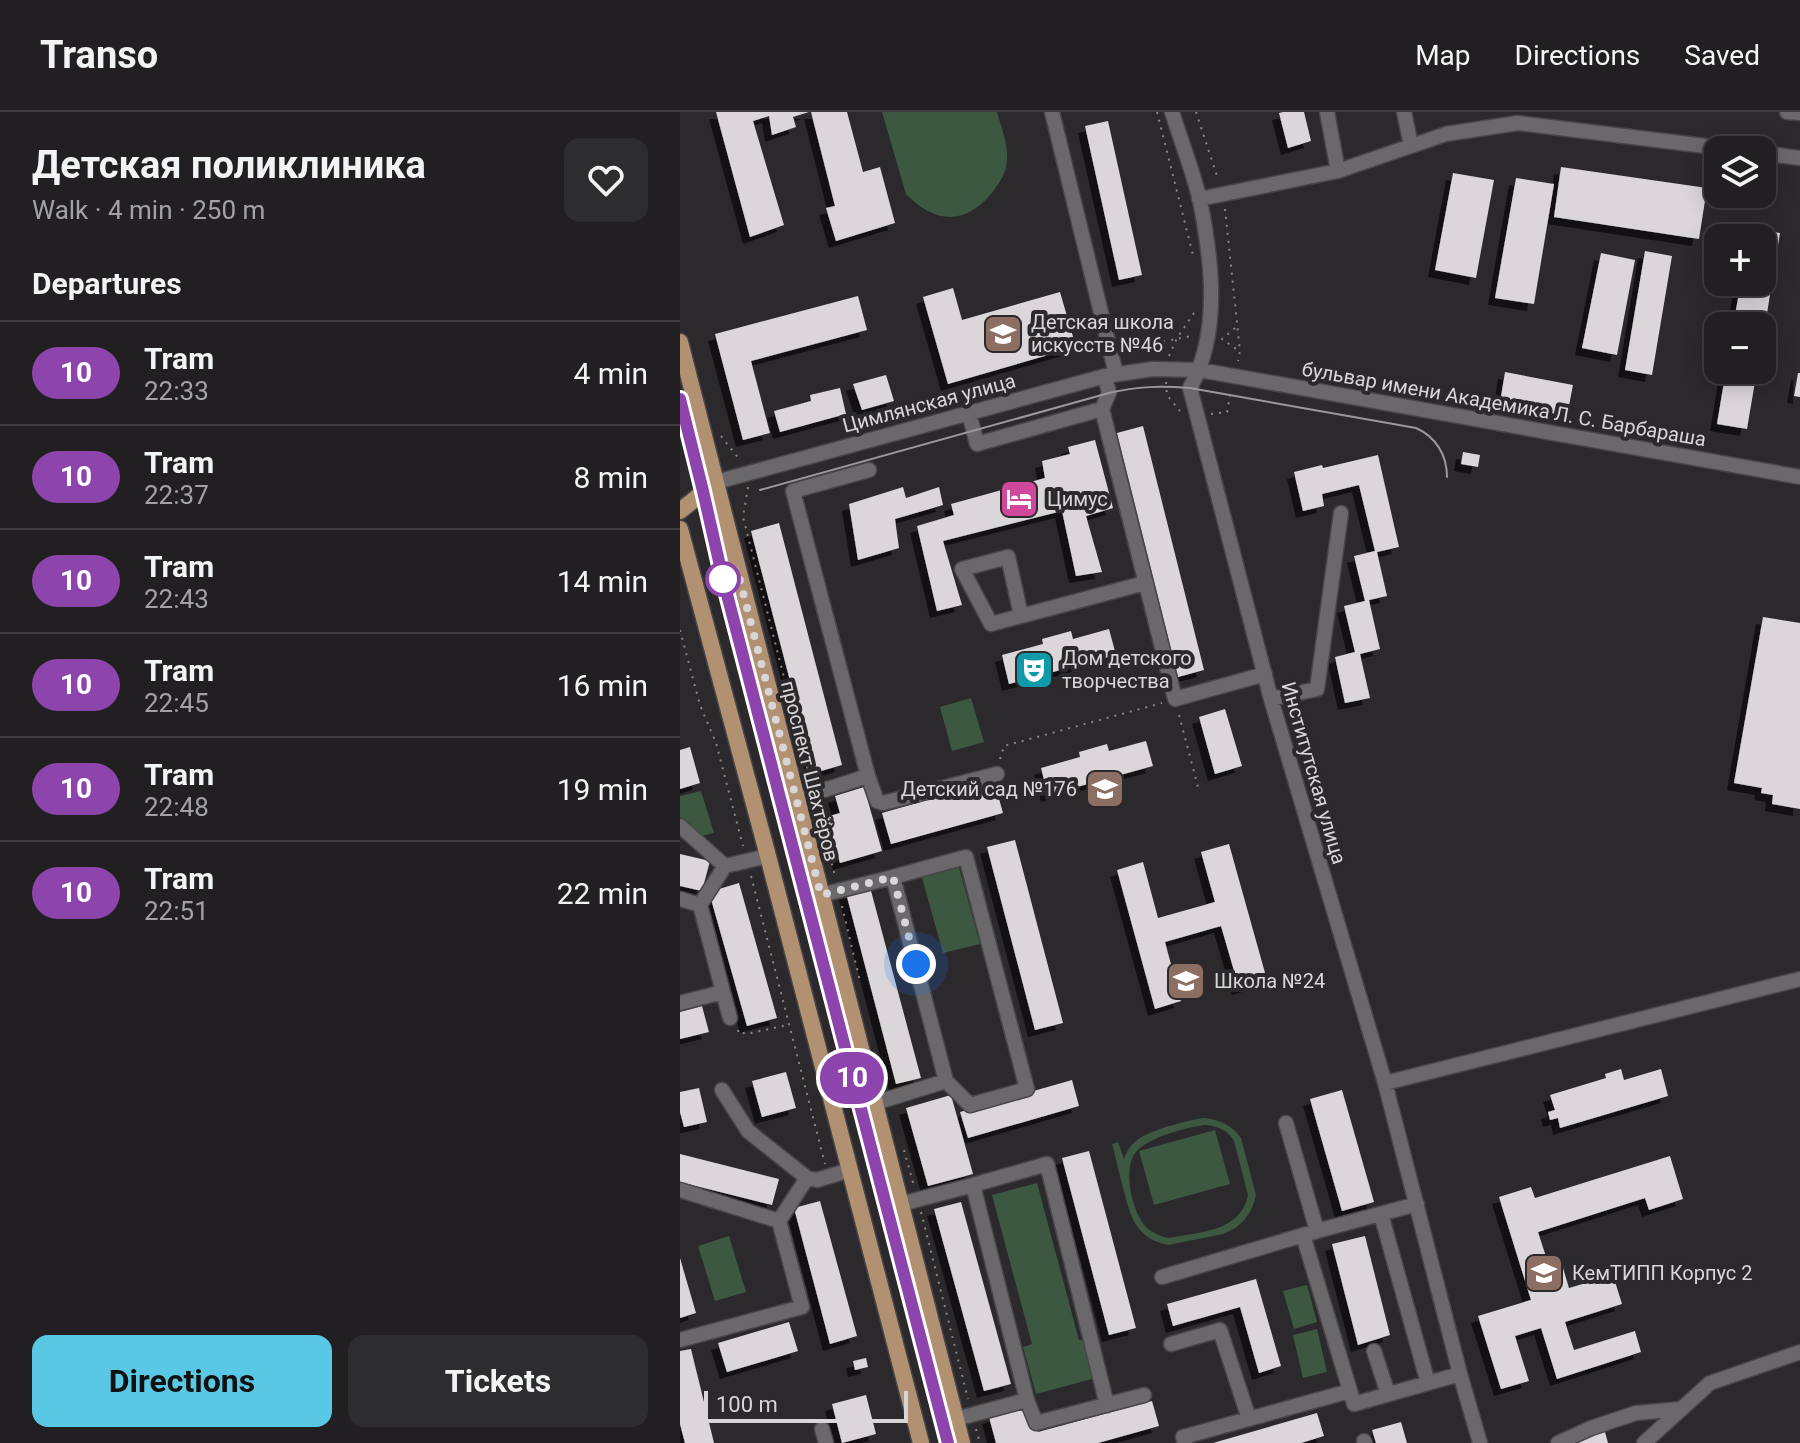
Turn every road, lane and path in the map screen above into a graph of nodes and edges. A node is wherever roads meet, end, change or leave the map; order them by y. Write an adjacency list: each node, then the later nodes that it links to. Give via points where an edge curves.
1 (1052, 112): 19 (street)
2 (1172, 112): 14 (street, Институтская улица)
3 (1327, 112): 13 (street)
4 (1404, 112): 9 (street)
5 (1540, 112): 8 (street)
6 (1787, 112): 7 (street)
7 (1800, 113)
8 (1525, 124): 9 (street, via 1446,134); 10 (street)
9 (1411, 145): 13 (street)
10 (1704, 146)
11 (1776, 155): 12 (street)
12 (1800, 158)
13 (1338, 171): 14 (street)
14 (1199, 199): 16 (street, Институтская улица, via 1212,278)
15 (1237, 326): 18 (path, via 1222,339)
16 (1207, 336): 19 (path); 20 (street, Институтская улица)
17 (680, 342): 26 (main road, проспект Шахтёров)
18 (1240, 351)
19 (1111, 352): 21 (street)
20 (1200, 370): 21 (street, Цимлянская улица); 25 (street, бульвар имени Академика Л. С. Барбараша); 34 (street, Институтская улица, via 1190,388)
21 (1111, 375): 22 (street); 23 (street, Цимлянская улица)
22 (1102, 409): 23 (street, via 977,444); 31 (street)
23 (969, 413): 26 (street, Цимлянская улица)
24 (869, 470): 38 (street, via 793,491)
25 (1800, 477)
26 (716, 482): 28 (main road, Цимлянская улица); 41 (main road, проспект Шахтёров)
27 (748, 487): 40 (path, via 743,517)
28 (680, 511)
29 (1341, 513): 36 (street, via 1317,689)
30 (680, 529): 43 (main road)
31 (1145, 583): 32 (street); 35 (street)
32 (1021, 615): 32 (street, via 991,624 962,569 1008,557)
33 (680, 630): 44 (path)
34 (1265, 674): 35 (street); 36 (street, Институтская улица)
35 (1175, 699): 37 (path, via 1004,746); 39 (path)
36 (1271, 699): 58 (street, Институтская улица)
37 (997, 774): 38 (street, via 883,803 877,801)
38 (868, 776): 40 (street)
39 (1199, 791)
40 (814, 793): 41 (street); 47 (path)
41 (796, 799): 48 (main road, проспект Шахтёров)
42 (680, 826): 45 (street)
43 (768, 856): 44 (street); 63 (main road)
44 (747, 861): 45 (street); 56 (path)
45 (725, 866): 50 (street)
46 (893, 877): 47 (street); 57 (street); 57 (street, via 966,857 1027,1089 970,1105)
47 (838, 891): 48 (street); 52 (path)
48 (821, 895): 60 (main road, проспект Шахтёров)
49 (680, 899): 50 (street)
50 (700, 905): 53 (street)
51 (1800, 979): 58 (street)
52 (861, 982)
53 (723, 992): 54 (street); 55 (street)
54 (680, 1003)
55 (730, 1018): 56 (path, via 735,1017 739,1034)
56 (788, 1025): 64 (path)
57 (946, 1081): 60 (street)
58 (1385, 1083): 69 (street, Институтская улица)
59 (722, 1090): 65 (street, via 748,1131)
60 (875, 1103): 68 (main road, проспект Шахтёров)
61 (1286, 1123): 72 (street)
62 (901, 1142): 68 (path)
63 (850, 1170): 64 (street); 88 (main road)
64 (828, 1177): 65 (street)
65 (807, 1178): 71 (street)
66 (973, 1185): 68 (street); 82 (street); 84 (street, via 1047,1164)
67 (680, 1190): 71 (street)
68 (909, 1202): 86 (main road, проспект Шахтёров); 86 (path)
69 (1417, 1204): 70 (street); 78 (street, Институтская улица)
70 (1381, 1214): 72 (street); 79 (street)
71 (779, 1221): 74 (street, via 802,1307)
72 (1310, 1233): 73 (street); 83 (street)
73 (1162, 1277)
74 (680, 1340)
75 (1171, 1344): 87 (street, via 1220,1330)
76 (1374, 1351): 80 (street)
77 (1800, 1352): 85 (street, via 1710,1383)
78 (1460, 1374): 79 (street); 92 (street, Институтская улица)
79 (1428, 1383): 80 (street)
80 (1388, 1394): 83 (street)
81 (1144, 1395): 84 (street)
82 (1027, 1400): 84 (street, via 1036,1423); 86 (street)
83 (1353, 1403): 87 (street)
84 (1107, 1405)
85 (1681, 1409): 93 (street, via 1636,1413); 94 (street)
86 (964, 1417): 89 (main road, проспект Шахтёров); 90 (path)
87 (1249, 1419): 91 (street, via 1183,1437)
88 (921, 1443)
89 (962, 1443)
90 (980, 1443)
91 (1185, 1443)
92 (1480, 1443)
93 (1558, 1443)
94 (1644, 1443)

